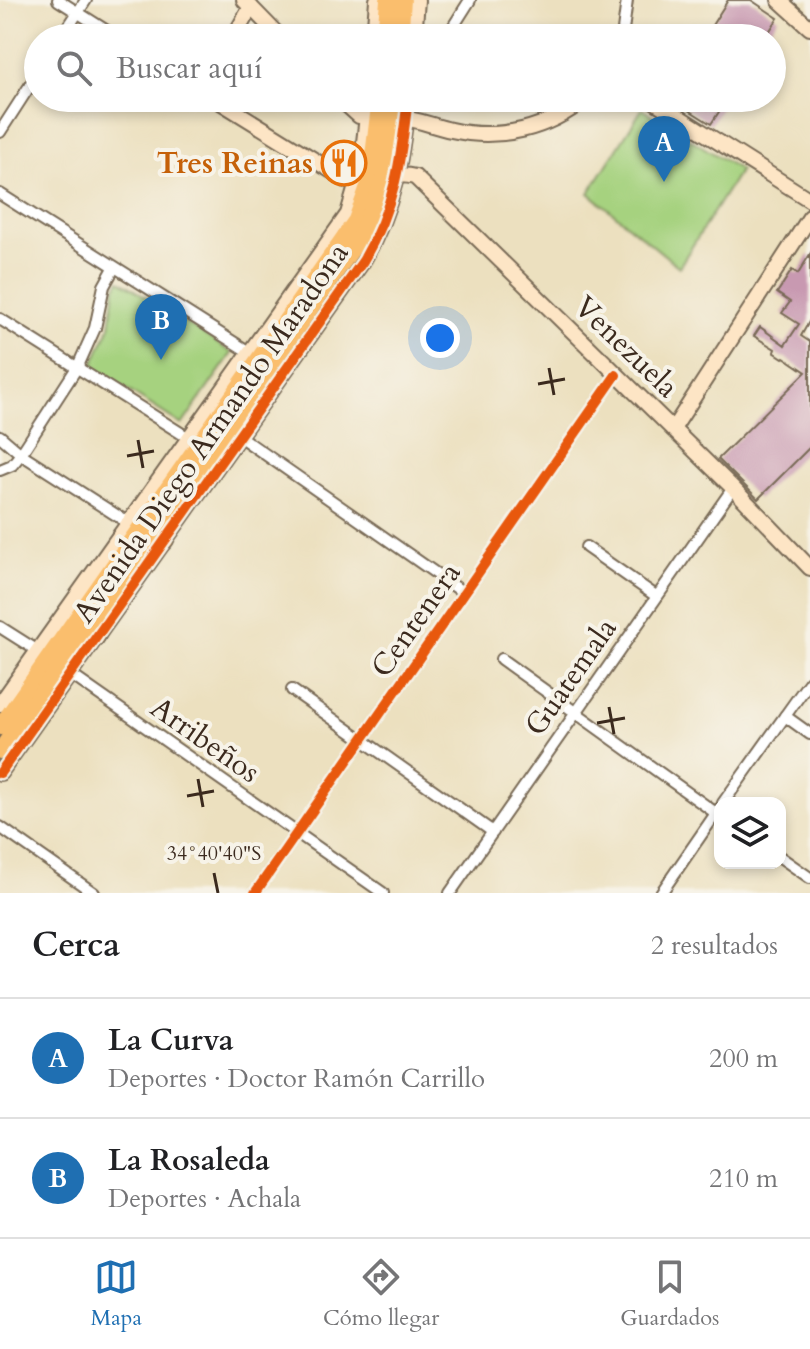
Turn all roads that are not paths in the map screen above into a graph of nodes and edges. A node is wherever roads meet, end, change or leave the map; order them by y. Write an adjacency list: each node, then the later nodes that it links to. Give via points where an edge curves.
1 (58, 0): 11 (street)
2 (86, 0): 11 (street)
3 (377, 0): 16 (street)
4 (388, 0): 17 (main road)
5 (403, 0): 18 (main road)
6 (417, 0): 19 (street)
7 (470, 0): 20 (street)
8 (627, 0): 21 (street)
9 (779, 0): 22 (street)
10 (247, 4): 14 (street); 15 (street)
11 (77, 13): 12 (street); 13 (street)
12 (70, 24)
13 (95, 24)
14 (239, 24)
15 (267, 24)
16 (375, 24)
17 (386, 24)
18 (401, 24)
19 (415, 24)
20 (455, 24)
21 (624, 24)
22 (810, 28)
23 (24, 95): 33 (street)
24 (236, 112): 34 (street, Venezuela, via 348,181)
25 (355, 112): 32 (street)
26 (381, 112): 32 (street, Avenida Diego Armando Maradona)
27 (384, 112): 32 (main road, Avenida Diego Armando Maradona)
28 (388, 112): 32 (main road, Avenida Diego Armando Maradona)
29 (393, 112): 32 (street, Avenida Diego Armando Maradona)
30 (566, 112): 32 (street, via 509,133 451,130)
31 (671, 112): 36 (street)
32 (386, 118): 34 (main road, Avenida Diego Armando Maradona); 34 (street, Avenida Diego Armando Maradona)
33 (0, 132)
34 (378, 179): 40 (street, Avenida Diego Armando Maradona); 42 (street, Venezuela, via 415,177); 45 (street, Avenida Diego Armando Maradona, via 385,218 363,261); 54 (main road, Avenida Diego Armando Maradona, via 359,239); 60 (main road, Avenida Diego Armando Maradona, via 341,245)
35 (0, 194): 38 (street)
36 (810, 200)
37 (810, 217): 43 (street)
38 (114, 268): 40 (street); 41 (street)
39 (0, 319): 41 (street)
40 (249, 352): 46 (street, Avenida Diego Armando Maradona)
41 (78, 366): 46 (street); 47 (street)
42 (616, 375): 43 (street, Venezuela); 55 (street, Centenera)
43 (673, 429): 49 (street, Venezuela)
44 (0, 436): 47 (street)
45 (239, 436): 51 (street, Avenida Diego Armando Maradona); 55 (street)
46 (187, 437): 50 (street, Avenida Diego Armando Maradona)
47 (21, 454): 48 (street); 50 (street)
48 (0, 470)
49 (733, 488): 53 (street, Venezuela); 56 (street, Guatemala)
50 (127, 522): 60 (street, Avenida Diego Armando Maradona)
51 (165, 540): 54 (main road); 58 (street, Avenida Diego Armando Maradona)
52 (586, 547): 56 (street)
53 (810, 568)
54 (121, 579): 58 (main road); 60 (main road, Avenida Diego Armando Maradona)
55 (464, 593): 68 (street, Centenera)
56 (656, 596): 64 (street, Guatemala)
57 (0, 627): 60 (street, Arribeños)
58 (96, 637): 60 (street, Avenida Diego Armando Maradona)
59 (501, 659): 64 (street)
60 (54, 662): 63 (street, Avenida Diego Armando Maradona); 66 (main road, Avenida Diego Armando Maradona); 69 (main road, Avenida Diego Armando Maradona); 70 (street, Avenida Diego Armando Maradona); 76 (street, Arribeños)
61 (810, 681): 65 (street)
62 (292, 690): 68 (street)
63 (0, 704)
64 (575, 714): 72 (street); 75 (street, Guatemala)
65 (785, 716): 67 (street); 71 (street)
66 (0, 727)
67 (810, 734)
68 (363, 739): 75 (street); 76 (street, Centenera)
69 (0, 751)
70 (0, 773)
71 (729, 797)
72 (714, 806)
73 (714, 818): 83 (street)
74 (0, 827): 79 (street)
75 (493, 832): 82 (street, Guatemala)
76 (297, 834): 80 (street, Centenera); 81 (street, Arribeños)
77 (786, 861): 78 (street)
78 (810, 878)
79 (94, 893)
80 (255, 893)
81 (383, 893)
82 (450, 893)
83 (661, 893)

